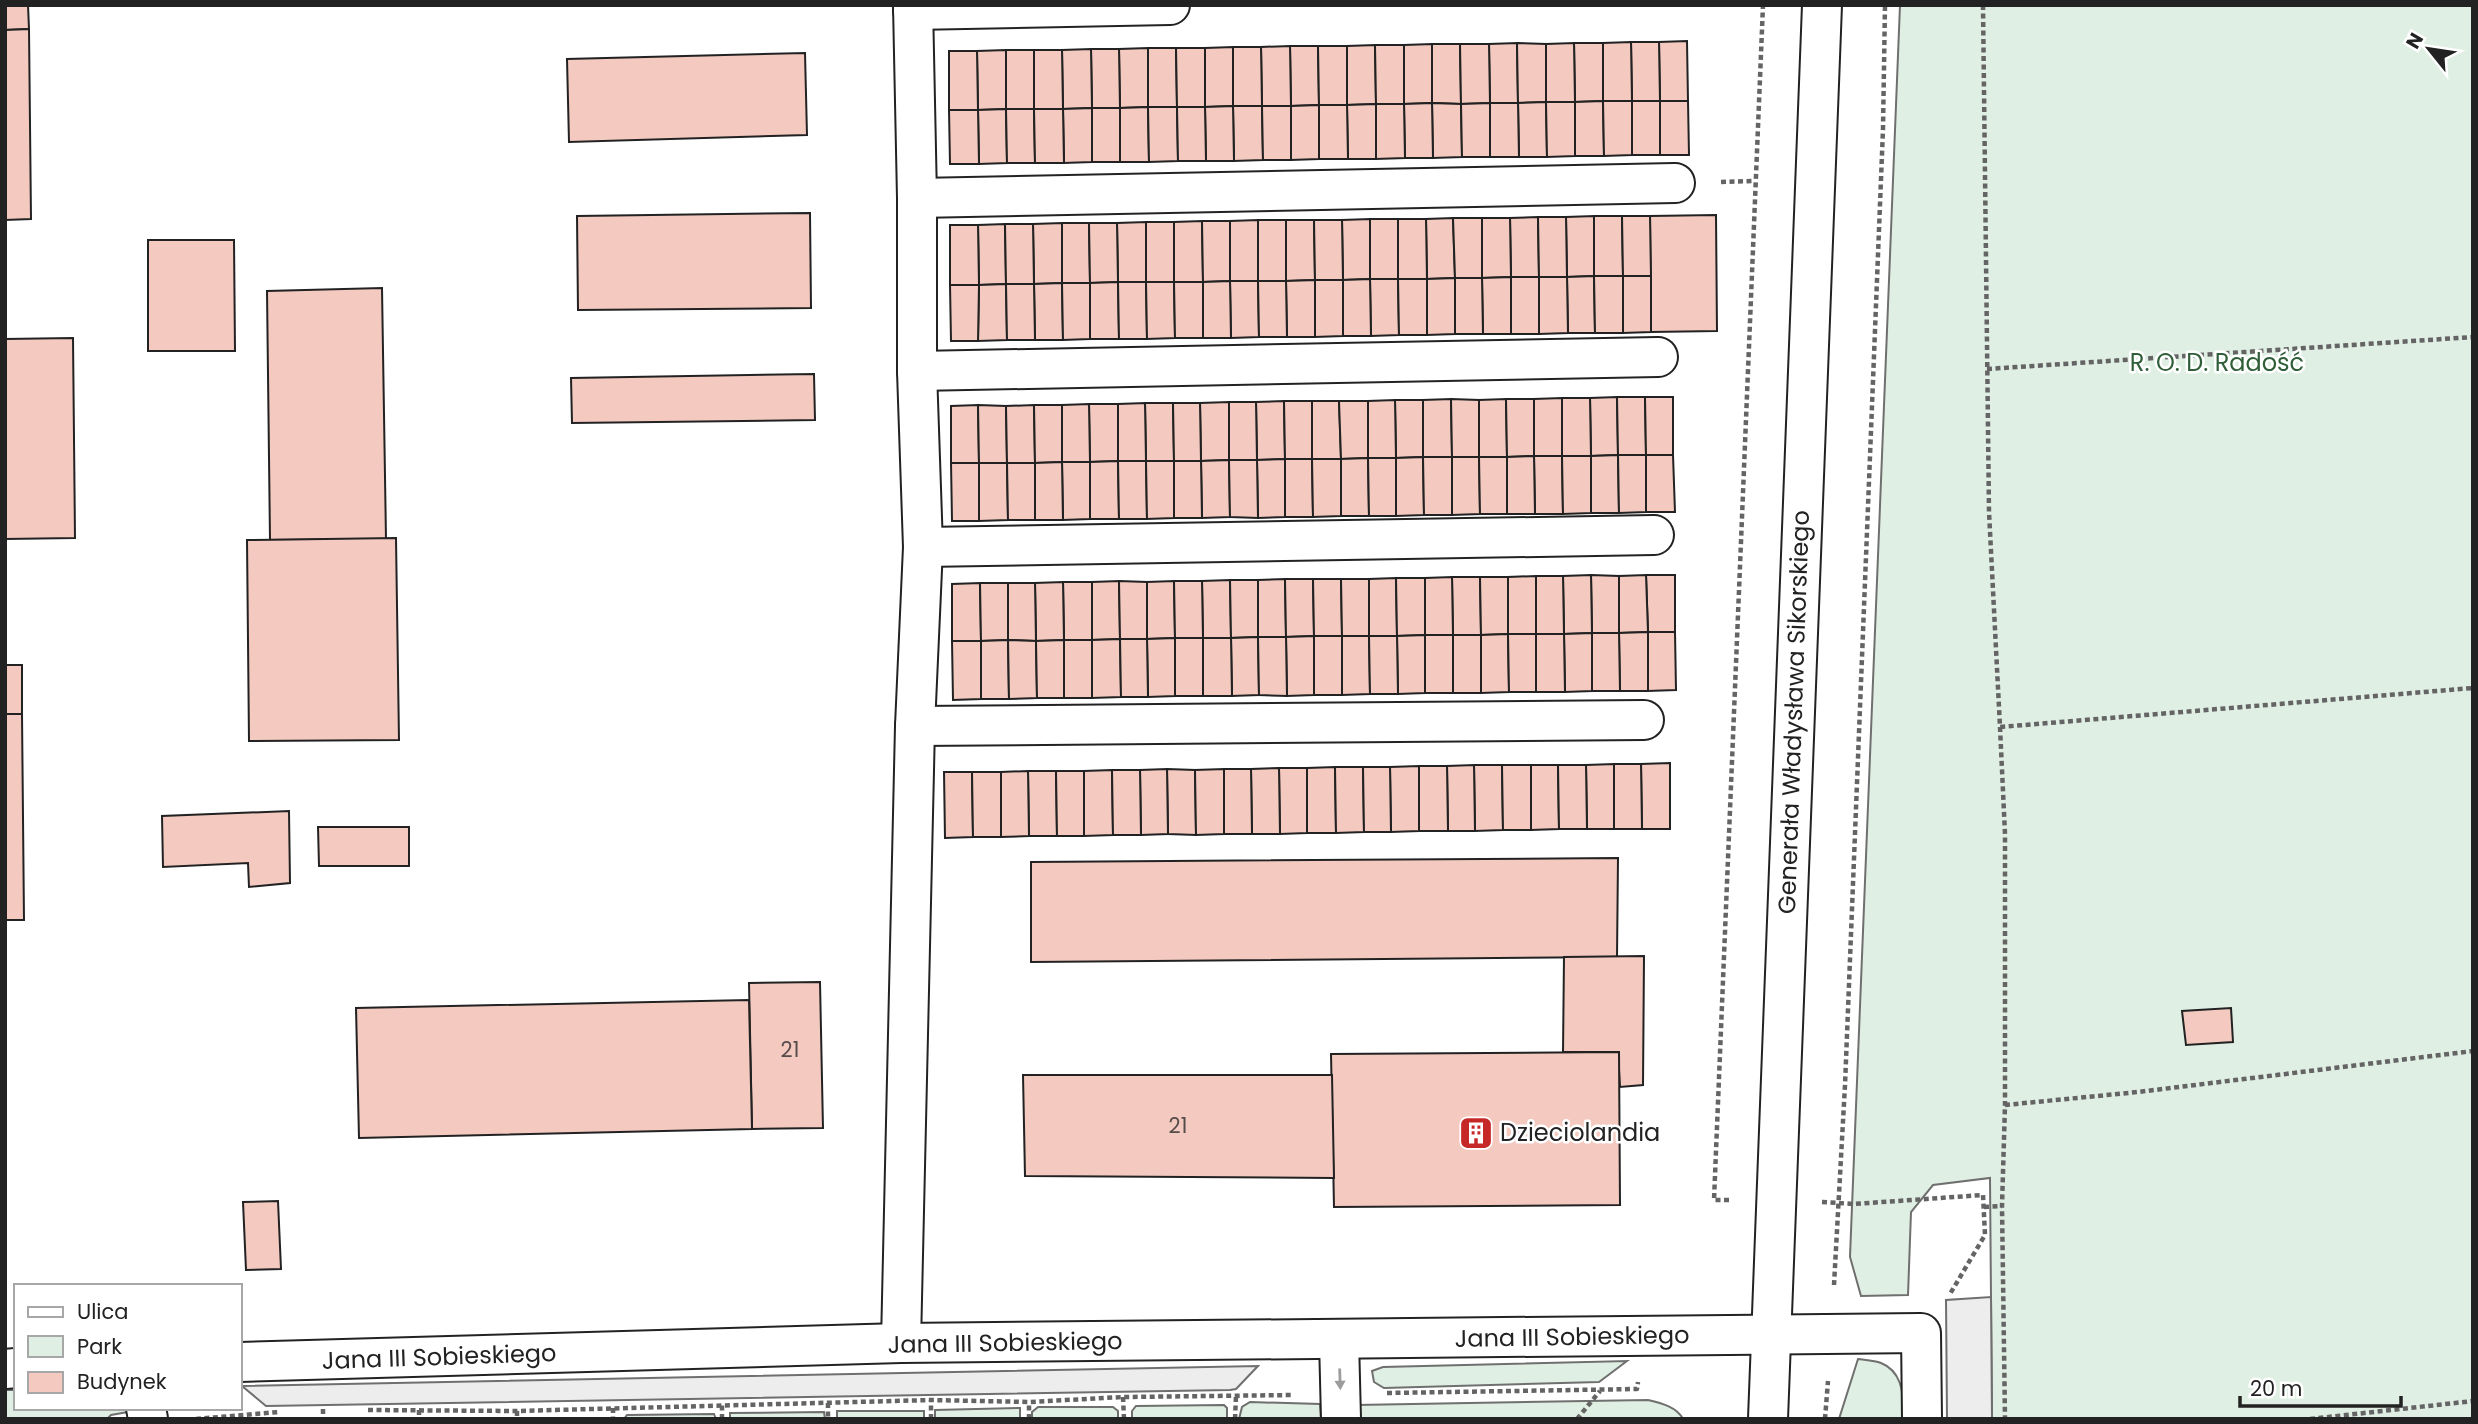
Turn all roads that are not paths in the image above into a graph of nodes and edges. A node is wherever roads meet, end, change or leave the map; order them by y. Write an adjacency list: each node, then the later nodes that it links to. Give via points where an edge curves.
1 (1170, 5): 3 (street)
2 (1822, 5): 12 (street, Generała Władysława Sikorskiego)
3 (913, 8): 5 (street)
4 (1675, 183): 5 (street)
5 (917, 198): 7 (street)
6 (1658, 357): 7 (street)
7 (917, 371): 9 (street)
8 (1654, 535): 9 (street)
9 (923, 547): 11 (street)
10 (1644, 720): 11 (street)
11 (915, 726): 14 (street)
12 (1771, 1334): 13 (street, Jana III Sobieskiego); 17 (street, Generała Władysława Sikorskiego); 18 (street, Jana III Sobieskiego, via 1921,1333)
13 (1339, 1340): 14 (street, Jana III Sobieskiego); 16 (street, one-way to 16)
14 (901, 1343): 15 (street, Jana III Sobieskiego)
15 (242, 1362)
16 (1340, 1419)
17 (1768, 1419)
18 (1923, 1419)

